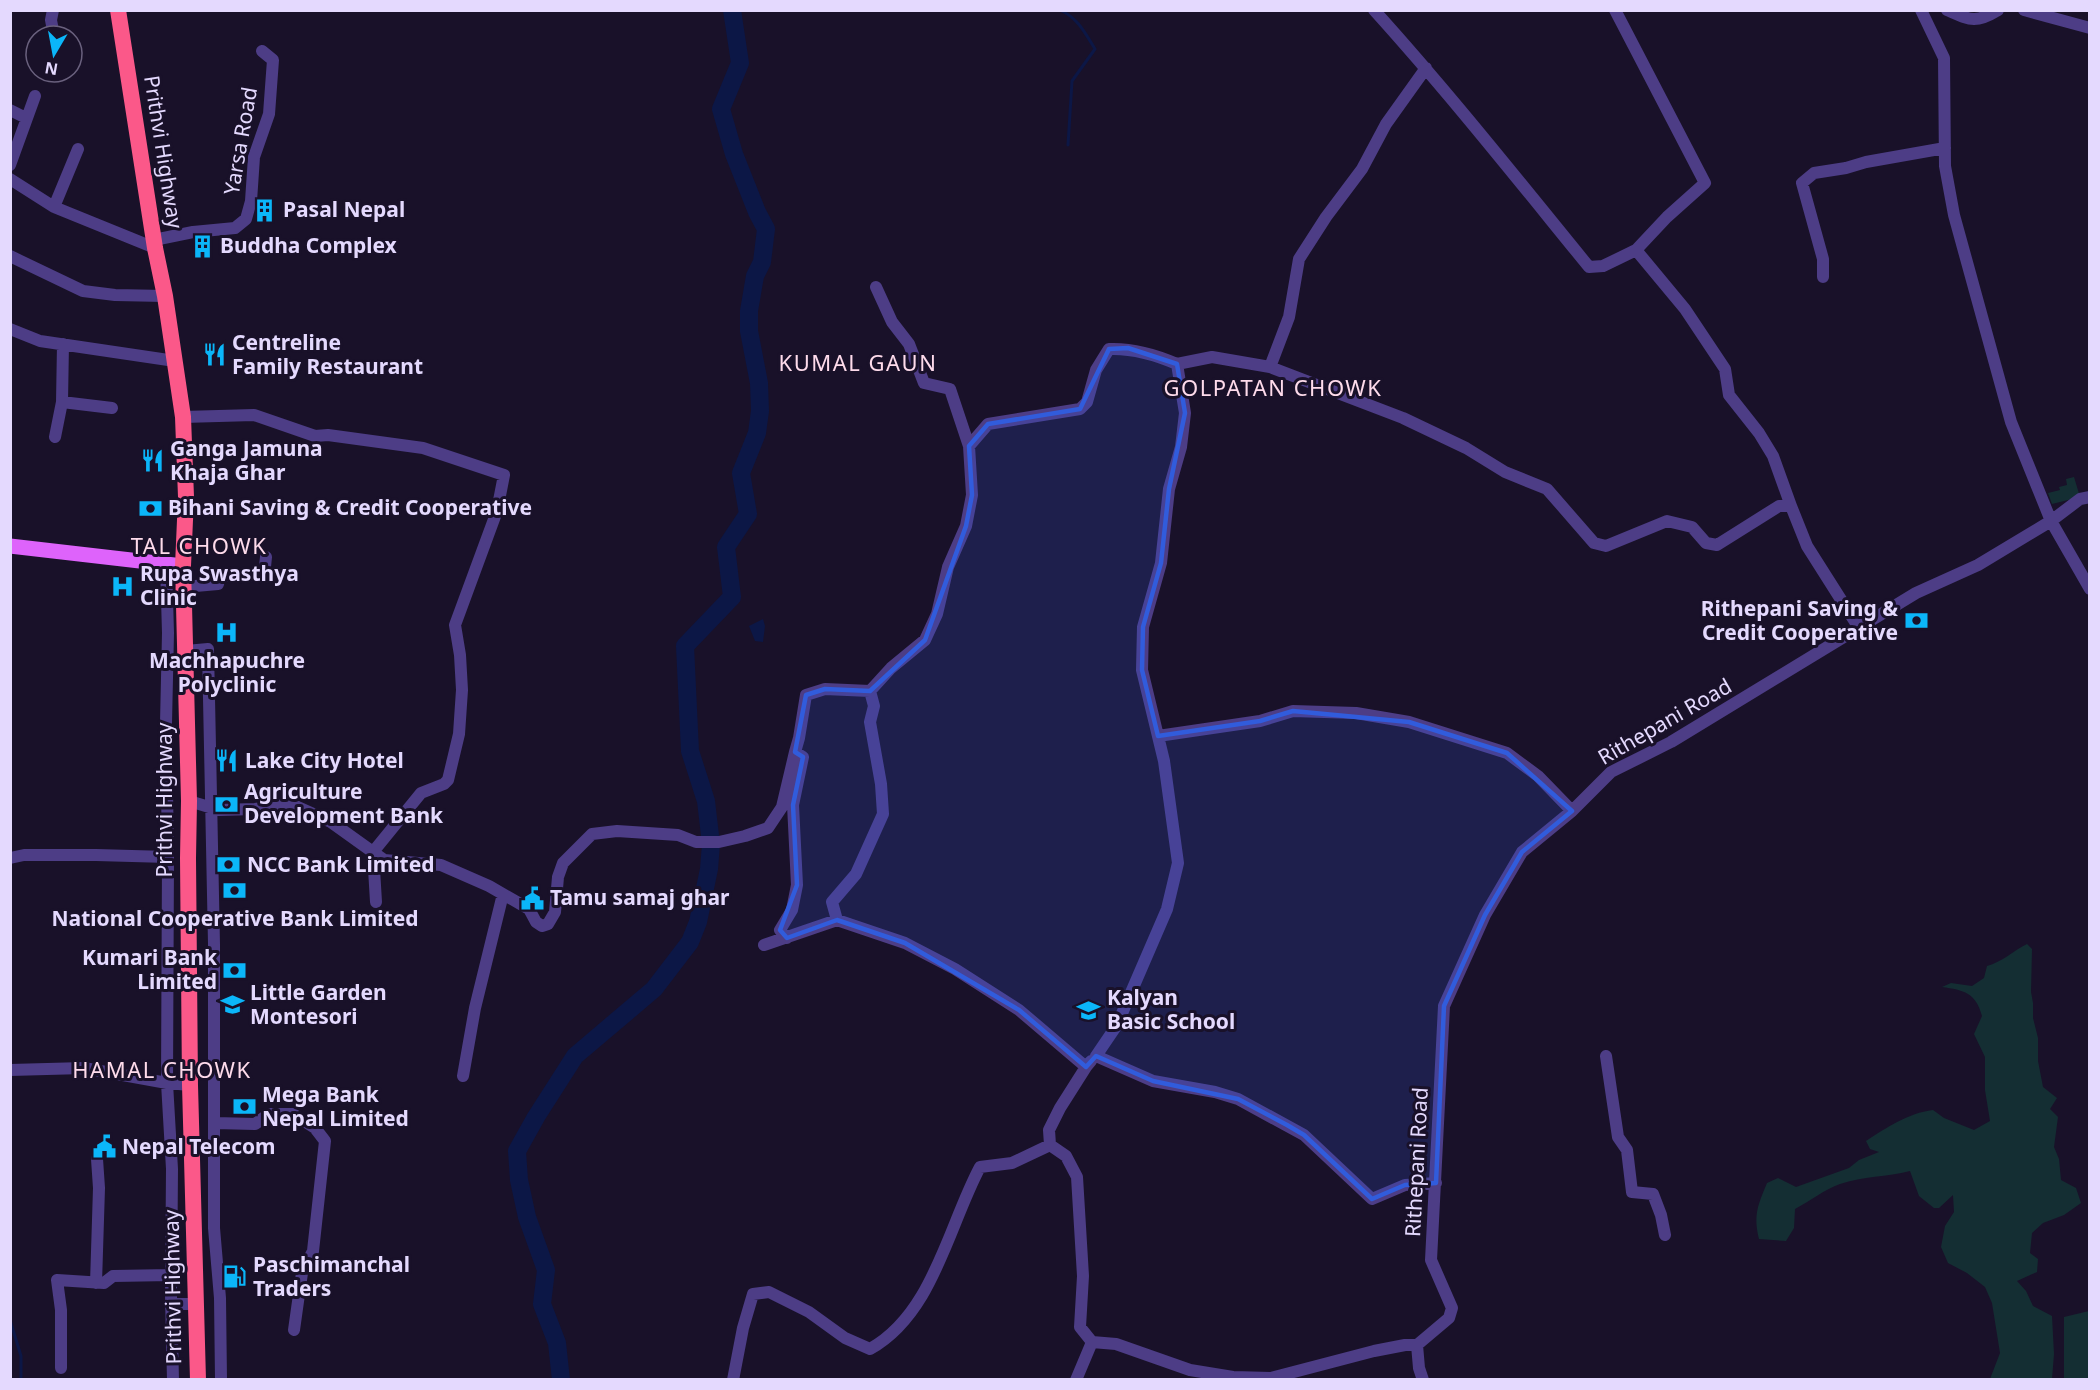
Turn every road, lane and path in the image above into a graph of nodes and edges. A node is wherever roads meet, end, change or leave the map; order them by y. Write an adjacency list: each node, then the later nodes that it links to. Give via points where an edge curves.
1 (118, 10): 19 (highway, Prithvi Highway)
2 (1374, 10): 10 (street)
3 (1615, 10): 20 (street, via 1705,183)
4 (1920, 10): 14 (street, via 1944,58)
5 (1947, 10): 6 (street, via 1971,20)
6 (1998, 10)
7 (2024, 10): 8 (street)
8 (2090, 28)
9 (262, 51): 19 (street, Yarsa Road, via 273,60 269,114 254,157 246,219 235,228 193,232)
10 (1426, 68): 20 (street, via 1589,267 1603,266); 29 (street, via 1299,259 1289,317)
11 (35, 96): 13 (street)
12 (10, 110): 13 (street)
13 (26, 118): 16 (street)
14 (1945, 148): 22 (street, via 1814,173 1802,183 1823,259); 37 (street, via 1954,215 2011,422)
15 (78, 149): 18 (street)
16 (10, 165)
17 (10, 179): 18 (street)
18 (54, 207): 19 (street)
19 (155, 244): 24 (highway, Prithvi Highway)
20 (1636, 250): 36 (street, via 1685,309 1722,363 1729,394 1773,456)
21 (10, 256): 24 (street, via 83,291)
22 (1823, 277)
23 (876, 287): 34 (street, via 892,322 909,344 924,383 950,389)
24 (165, 296): 27 (highway, Prithvi Highway)
25 (11, 331): 26 (street)
26 (63, 344): 27 (street); 30 (street)
27 (175, 361): 32 (highway, Prithvi Highway)
28 (1177, 364): 29 (street, via 1212,357); 34 (street, via 1128,348 1109,349 1096,370 1087,402 1080,409 988,424); 47 (street, via 1185,413 1181,447 1169,489 1161,563 1143,627 1142,670)
29 (1270, 368): 36 (street, via 1403,418 1505,472 1547,489 1594,543 1606,546 1667,521 1692,527 1706,543 1717,545 1779,506)
30 (62, 402): 31 (street); 33 (street)
31 (112, 408)
32 (183, 417): 41 (highway, Prithvi Highway); 52 (street, via 254,415 315,436 423,448 504,475 497,512 454,625 462,690 459,734 448,780 421,793)
33 (55, 437)
34 (969, 446): 46 (street, via 972,495 937,614 925,640)
35 (2090, 497): 37 (street, Rithepani Road)
36 (1791, 506): 44 (street, via 1807,546)
37 (2052, 521): 43 (street); 44 (street, Rithepani Road)
38 (10, 546): 40 (main road)
39 (266, 557): 42 (street, via 264,576 220,576 218,584)
40 (166, 564): 41 (main road); 53 (street)
41 (183, 566): 42 (highway, Prithvi Highway)
42 (184, 587): 45 (highway, Prithvi Highway)
43 (2090, 589)
44 (1859, 628): 51 (street, Rithepani Road, via 1671,742 1611,772)
45 (186, 651): 49 (highway, Prithvi Highway); 50 (street, via 208,649)
46 (870, 691): 48 (street, via 825,689 806,695); 57 (street, via 874,706 870,722 883,814 856,874 832,902)
47 (1158, 736): 51 (street, via 1260,721 1293,711 1356,713 1409,722 1507,753 1538,776); 60 (street, via 1178,863 1167,909 1117,1025)
48 (795, 752): 55 (street, via 782,807 768,828 719,842 617,831 592,834 563,863 555,912 542,927 529,909); 58 (street, via 803,757 793,805 797,885 792,910 780,930)
49 (189, 801): 50 (street); 66 (highway, Prithvi Highway)
50 (212, 808): 52 (street, via 255,809 291,804 331,822); 67 (street)
51 (1572, 811): 70 (street, Rithepani Road, via 1522,852 1485,915 1444,1006)
52 (373, 852): 55 (street, via 384,860 441,865); 56 (street)
53 (168, 857): 54 (street); 65 (street)
54 (10, 858)
55 (503, 894): 64 (street)
56 (376, 902)
57 (837, 920): 58 (street); 62 (street, via 905,943 955,969 1019,1010)
58 (787, 938): 59 (street)
59 (764, 945)
60 (1096, 1056): 62 (street); 70 (street, via 1153,1081 1238,1099 1304,1135 1372,1199 1405,1185)
61 (1606, 1056): 71 (street, via 1618,1137 1627,1150 1632,1192 1653,1194)
62 (1086, 1067): 68 (street, via 1049,1131)
63 (10, 1070): 65 (street, via 84,1068)
64 (463, 1076)
65 (167, 1083): 66 (street); 72 (street, via 172,1169)
66 (190, 1085): 75 (highway, Prithvi Highway)
67 (215, 1123): 76 (street, via 255,1124 269,1114 293,1114 315,1128 325,1141 313,1251 302,1273); 82 (street, via 214,1228)
68 (1050, 1145): 77 (street, via 1065,1156 1077,1177 1083,1276 1080,1327); 83 (street, via 1012,1163 980,1167 934,1272 914,1308 887,1340 870,1349 769,1292 753,1294)
69 (97, 1159): 73 (street)
70 (1436, 1183): 78 (street, Rithepani Road, via 1431,1260 1452,1308 1449,1318)
71 (1665, 1235)
72 (171, 1275): 73 (street, via 113,1276 104,1283); 74 (street)
73 (96, 1283): 79 (street, via 57,1280)
74 (171, 1304): 75 (street); 80 (street)
75 (197, 1304): 81 (highway, Prithvi Highway)
76 (294, 1330)
77 (1092, 1342): 78 (street, via 1116,1344 1190,1370 1271,1378 1374,1350); 84 (street)
78 (1417, 1345): 85 (street)
79 (61, 1368)
80 (173, 1380)
81 (198, 1380)
82 (221, 1380)
83 (734, 1380)
84 (1076, 1380)
85 (1423, 1380)

